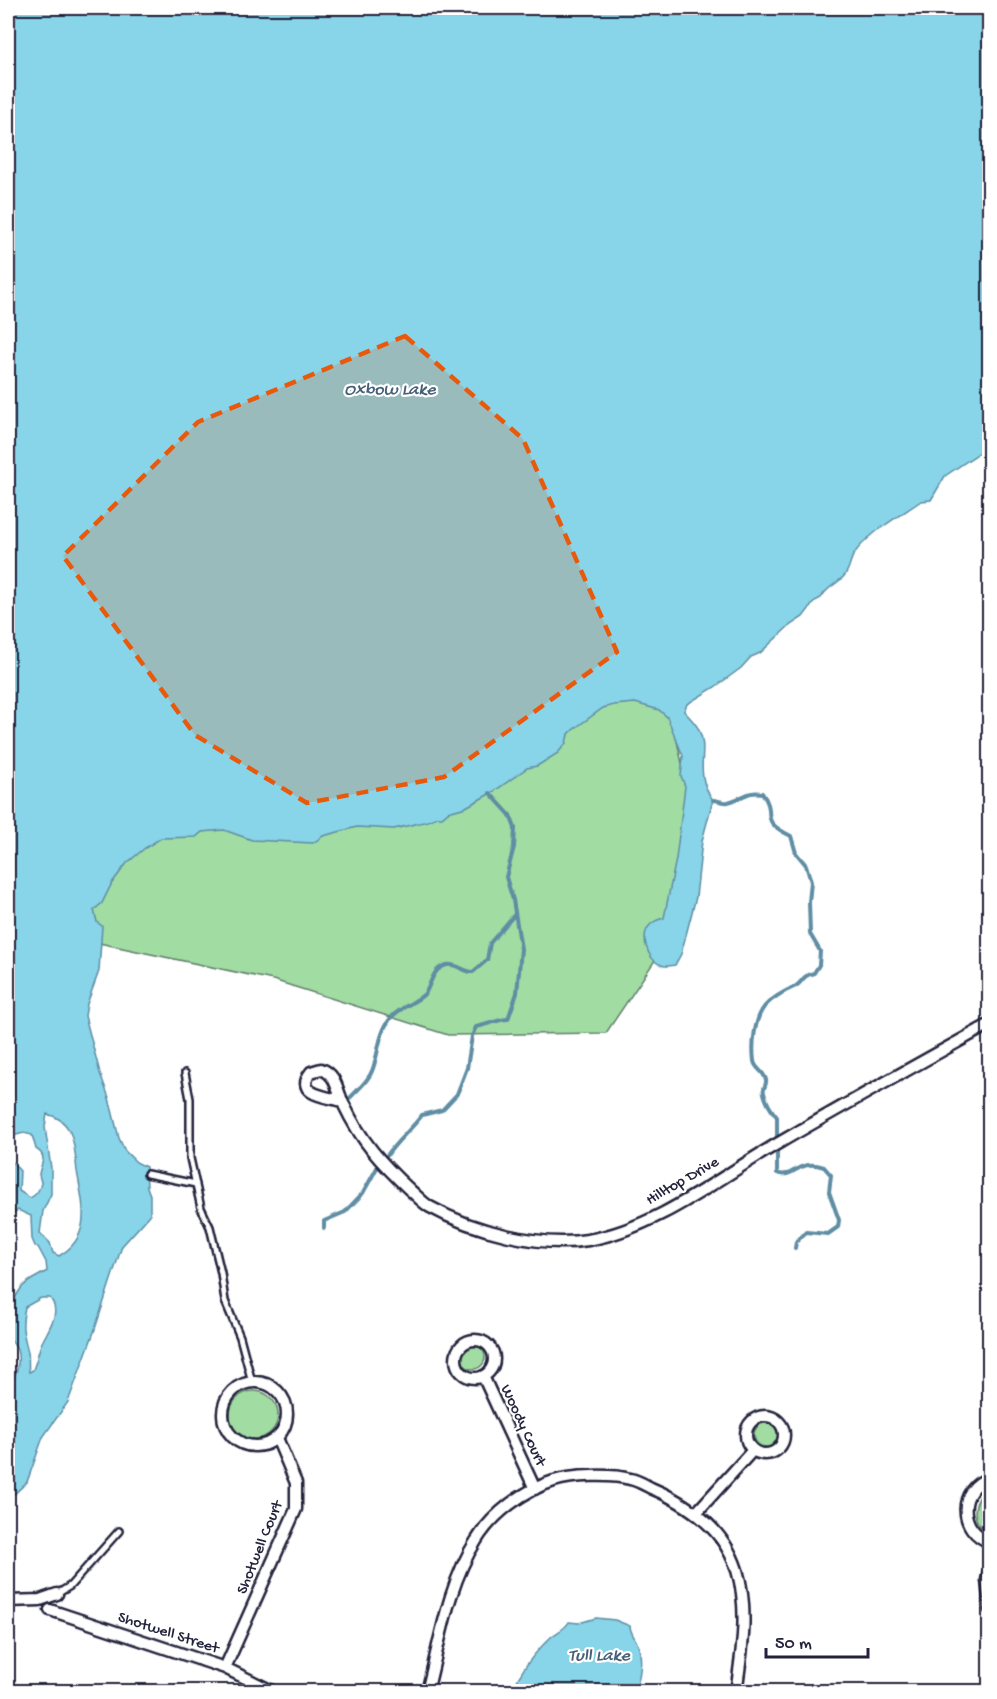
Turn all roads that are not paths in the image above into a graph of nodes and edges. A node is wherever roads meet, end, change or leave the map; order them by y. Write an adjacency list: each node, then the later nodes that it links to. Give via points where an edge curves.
1 (990, 1024): 3 (street, Hilltop Drive, via 818,1120 660,1215 589,1240 559,1243 516,1237 463,1222 428,1206 362,1140)
2 (185, 1073): 5 (lane, via 190,1099 190,1158)
3 (342, 1101)
4 (147, 1174): 5 (lane)
5 (196, 1184): 7 (lane, via 210,1227 225,1301)
6 (483, 1376): 11 (street, Woody Court)
7 (252, 1382): 8 (street, via 271,1386 285,1401 287,1421); 8 (street, via 232,1391 226,1400 222,1411 228,1433 246,1446 257,1447)
8 (278, 1438): 20 (street, Shotwell Court, via 296,1483 296,1509)
9 (753, 1450): 12 (street)
10 (990, 1478): 14 (street, via 972,1489 965,1503 969,1527)
11 (535, 1489): 12 (street, via 554,1481 586,1476 630,1478 672,1496); 22 (street, via 499,1513 476,1540 456,1583)
12 (696, 1513): 23 (street, via 721,1539 737,1570 743,1607)
13 (119, 1531): 16 (lane, via 70,1586)
14 (990, 1542)
15 (990, 1568): 18 (street)
16 (57, 1594): 17 (street, via 40,1600)
17 (8, 1601)
18 (990, 1609)
19 (50, 1610): 20 (street, Shotwell Street)
20 (225, 1668): 21 (street, Shotwell Street)
21 (274, 1692)
22 (427, 1692)
23 (736, 1692)

